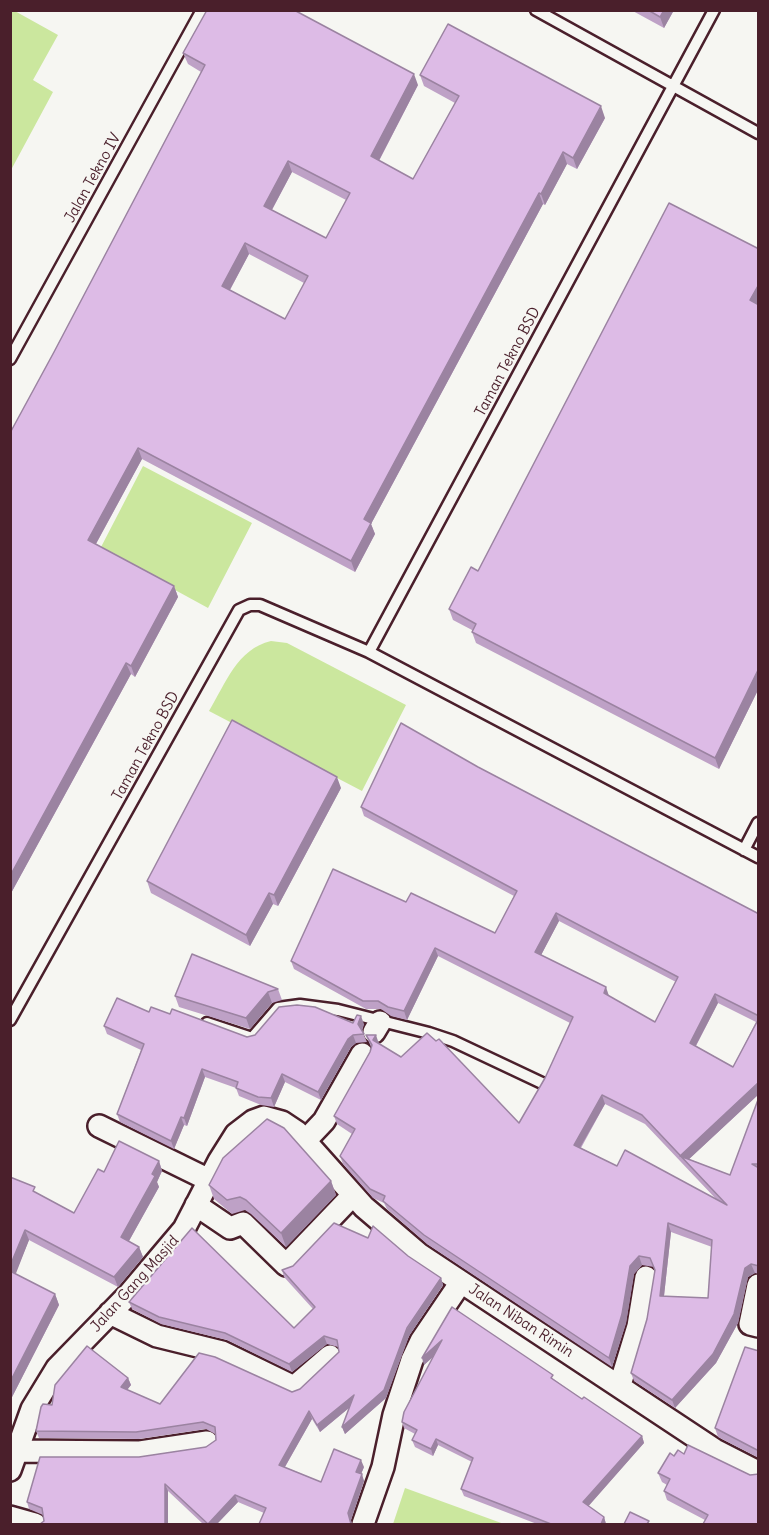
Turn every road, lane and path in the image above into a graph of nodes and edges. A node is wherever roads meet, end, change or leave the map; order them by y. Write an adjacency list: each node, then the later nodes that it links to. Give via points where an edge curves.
1 (202, 10): 6 (lane, Jalan Tekno IV)
2 (536, 10): 4 (lane)
3 (714, 10): 4 (lane, Taman Tekno BSD)
4 (673, 86): 5 (lane); 7 (lane, Taman Tekno BSD)
5 (759, 133)
6 (10, 359)
7 (369, 652): 9 (lane, Taman Tekno BSD); 12 (lane, Taman Tekno BSD, via 260,605 239,610)
8 (759, 823): 9 (lane)
9 (744, 850): 10 (lane, Taman Tekno BSD)
10 (759, 857)
11 (191, 1017): 14 (lane, via 252,1038 273,1011 283,1006 338,1010 377,1027 453,1041)
12 (10, 1020)
13 (362, 1054): 16 (street, via 324,1121)
14 (542, 1083)
15 (99, 1126): 17 (street)
16 (305, 1141): 17 (street, Jalan Gang Masjid, via 282,1122 258,1119 236,1134); 18 (street, Jalan Niban Rimin)
17 (209, 1180): 19 (street, Jalan Gang Masjid)
18 (353, 1195): 19 (street, via 286,1265 243,1223 230,1228); 21 (street, Jalan Niban Rimin, via 411,1248)
19 (196, 1205): 23 (street, Jalan Gang Masjid, via 163,1255)
20 (646, 1277): 26 (street, via 638,1326)
21 (461, 1282): 26 (street, Jalan Niban Rimin); 32 (street, via 412,1360)
22 (759, 1285): 24 (street, via 750,1324)
23 (110, 1313): 25 (street, via 157,1336 222,1352 294,1387); 28 (street, Jalan Gang Masjid, via 43,1388)
24 (759, 1326)
25 (330, 1356)
26 (620, 1385): 29 (street, Jalan Niban Rimin, via 715,1450)
27 (207, 1442): 28 (street, via 140,1452)
28 (14, 1460)
29 (759, 1472)
30 (10, 1517): 31 (street)
31 (35, 1524)
32 (363, 1524)

